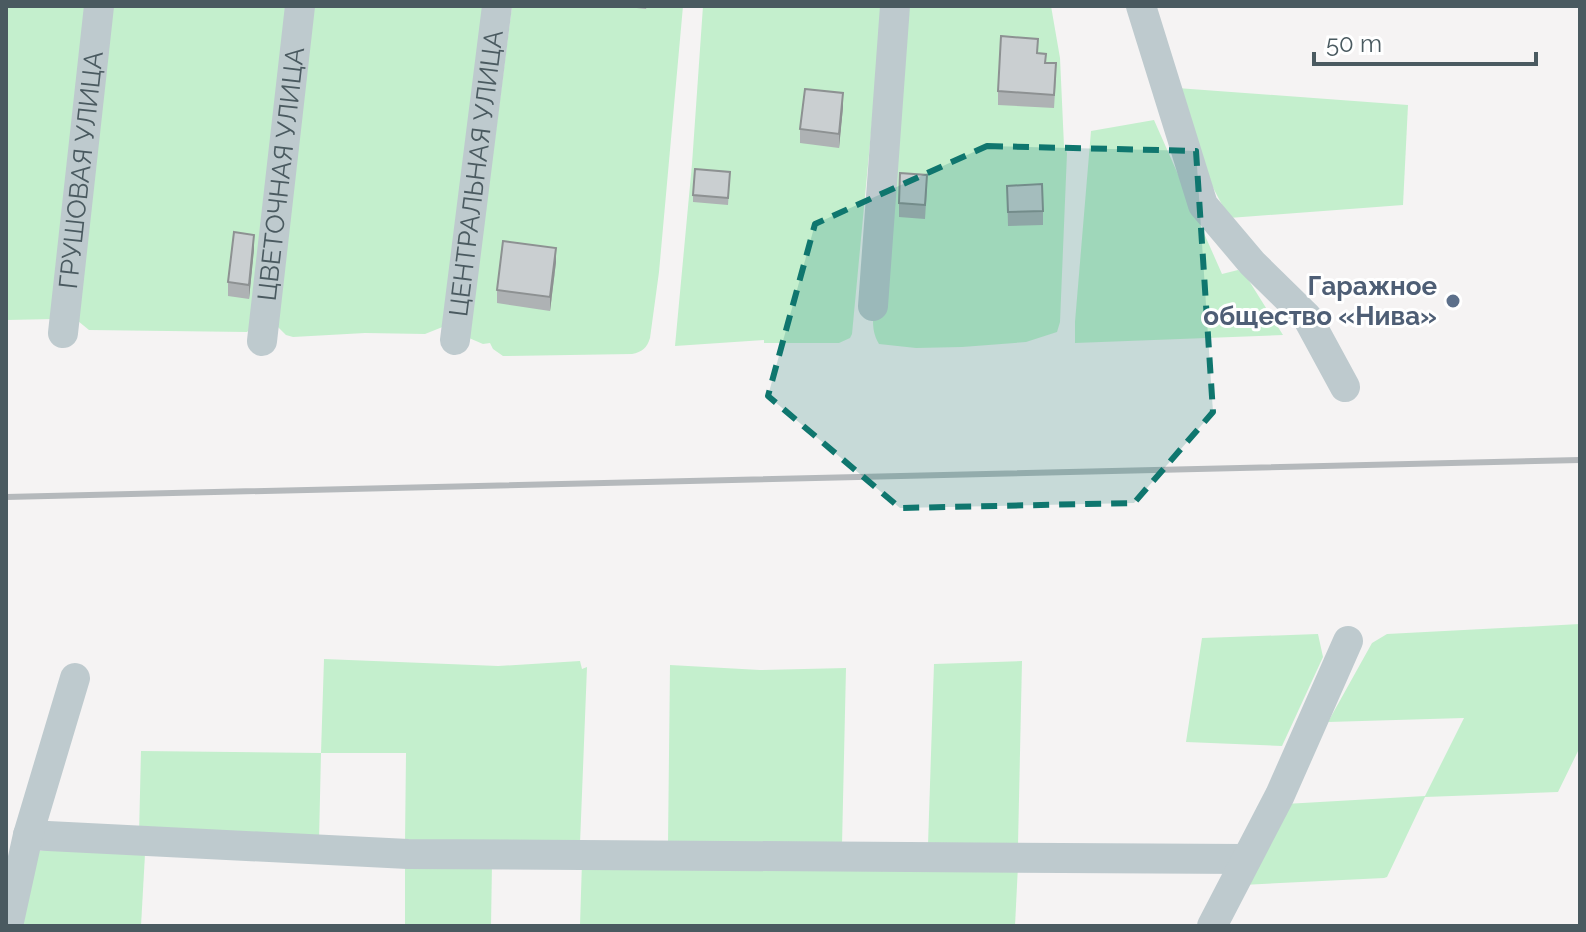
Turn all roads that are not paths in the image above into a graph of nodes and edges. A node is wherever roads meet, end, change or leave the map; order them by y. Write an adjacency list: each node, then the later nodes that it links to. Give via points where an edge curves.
1 (99, 6): 7 (street, ГРУШОВАЯ УЛИЦА)
2 (300, 6): 9 (street, ЦВЕТОЧНАЯ УЛИЦА)
3 (497, 6): 8 (street, ЦЕНТРАЛЬНАЯ УЛИЦА)
4 (895, 6): 6 (street)
5 (1141, 6): 10 (street, via 1203,205 1307,317)
6 (873, 306)
7 (63, 333)
8 (455, 340)
9 (262, 341)
10 (1345, 387)
11 (1348, 641): 14 (street, via 1280,795)
12 (75, 678): 13 (street)
13 (28, 835): 14 (street, via 408,854); 15 (street)
14 (1245, 859): 16 (street)
15 (8, 926)
16 (1212, 926)

